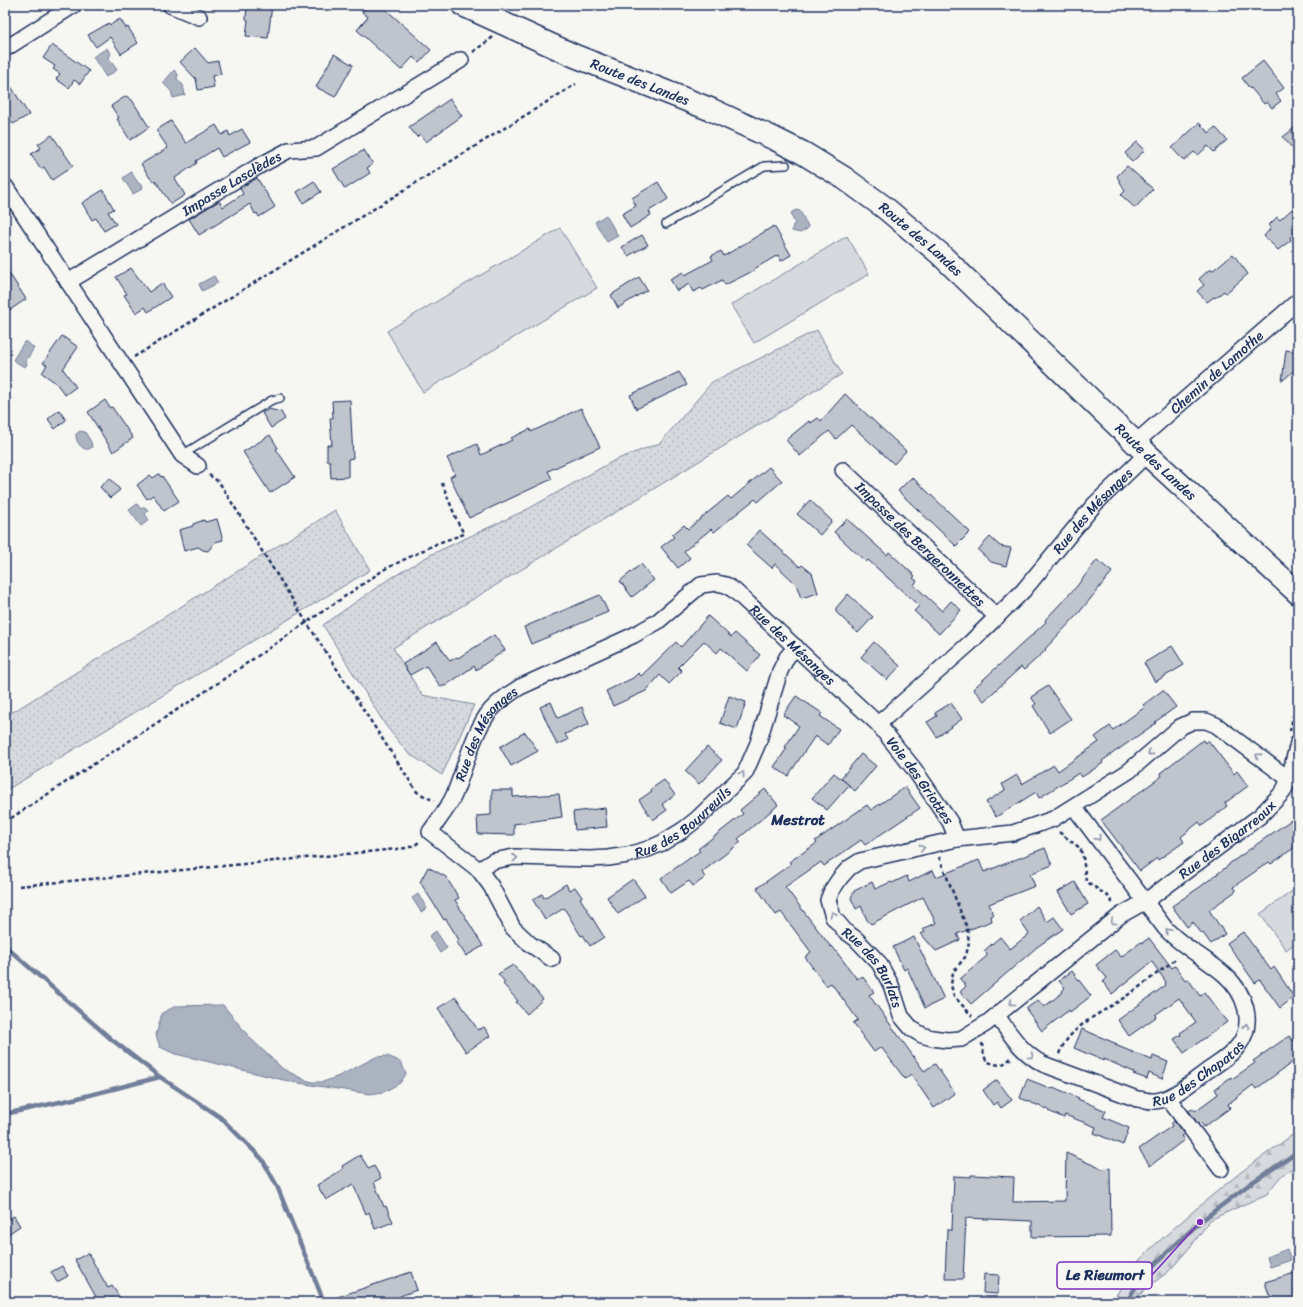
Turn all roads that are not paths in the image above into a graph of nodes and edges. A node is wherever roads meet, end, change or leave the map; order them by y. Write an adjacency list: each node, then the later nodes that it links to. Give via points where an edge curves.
1 (74, 5): 5 (street)
2 (170, 5): 4 (street)
3 (463, 5): 13 (main road, Route des Landes, via 575,56 712,110 775,139 844,178 884,207 939,253)
4 (199, 17)
5 (5, 49)
6 (461, 60): 10 (street, Impasse Lasclèdes, via 316,148 289,150 258,166)
7 (786, 165): 9 (lane, via 764,166)
8 (5, 186): 10 (street)
9 (666, 224)
10 (68, 282): 14 (street)
11 (1298, 301): 13 (street, Chemin de Lamothe)
12 (280, 398): 14 (lane, via 272,400)
13 (1141, 448): 17 (main road, Route des Landes); 18 (street, Rue des Mésanges, via 1111,488 1023,591)
14 (182, 455): 15 (street)
15 (198, 466)
16 (843, 470): 18 (street, Impasse des Bergeronnettes)
17 (1298, 594)
18 (997, 617): 20 (street, Rue des Mésanges)
19 (796, 647): 20 (street, Rue des Mésanges); 25 (street, Rue des Bouvreuils, one-way to 19, via 493,861 514,857 590,859 628,855 662,843 683,830 745,773 758,743 780,672 787,657); 25 (street, Rue des Mésanges, via 726,585 701,585 658,622 634,636 520,687 504,697 481,724 447,809 430,832)
20 (878, 724): 24 (street, Voie des Griottes, via 918,775 950,822)
21 (1298, 743): 22 (street, Rue des Bigarreaux)
22 (1289, 779): 23 (street, Rue des Burlats, one-way to 23, via 1216,724 1193,721 1180,727 1129,770); 26 (street, Rue des Bigarreaux, via 1283,792 1260,816)
23 (1074, 807): 24 (street, Rue des Burlats, via 1053,819 1013,833); 26 (street, Rue des Chapatas, one-way to 26)
24 (957, 839): 28 (street, Rue des Burlats, one-way to 24, via 961,1039 932,1038 912,1029 902,1016 891,985 879,963 856,939 845,932 833,917 828,900 840,878 860,861)
25 (479, 870): 27 (street, via 491,886 513,928)
26 (1146, 901): 28 (street, Rue des Burlats, one-way to 28, via 1121,915); 29 (street, Rue des Chapatas, one-way to 26, via 1238,1047 1247,1027 1247,1012 1239,994 1226,976 1174,938)
27 (552, 959)
28 (997, 1016): 29 (street, Rue des Chapatas, one-way to 29, via 1031,1058 1043,1064 1137,1099 1152,1101)
29 (1168, 1098): 30 (street)
30 (1220, 1169)

